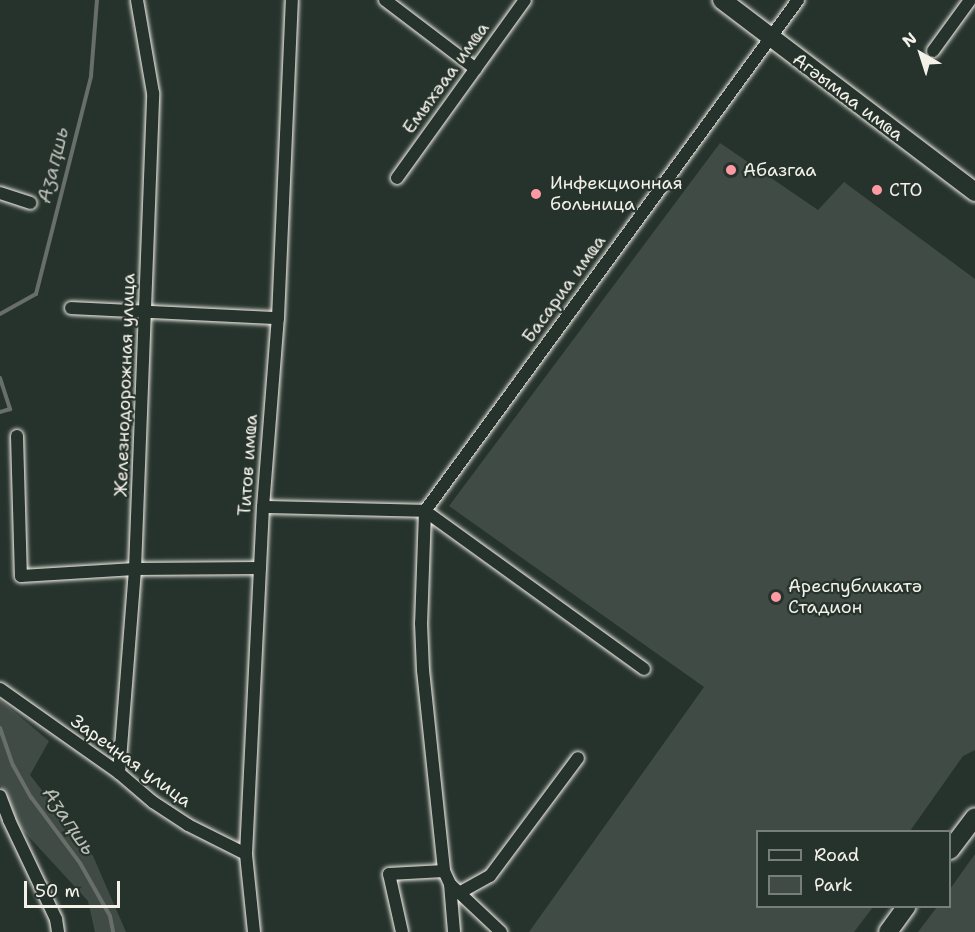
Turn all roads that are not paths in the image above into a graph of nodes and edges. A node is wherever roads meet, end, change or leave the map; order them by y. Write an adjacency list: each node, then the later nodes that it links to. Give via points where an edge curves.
1 (137, 0): 16 (street, Железнодорожная улица, via 153,93)
2 (292, 0): 17 (street, Титов имҩа)
3 (385, 0): 10 (street)
4 (525, 0): 10 (street, Емыхәаа имҩа)
5 (722, 0): 8 (street, Агәымаа имҩа)
6 (798, 0): 8 (street, Басариа имҩа)
7 (970, 0): 9 (street)
8 (771, 37): 12 (street, Агәымаа имҩа); 20 (street, Басариа имҩа)
9 (933, 51)
10 (476, 69): 11 (street, Емыхәаа имҩа)
11 (397, 178)
12 (975, 192)
13 (0, 193): 14 (street)
14 (30, 203)
15 (71, 308): 16 (street)
16 (147, 310): 17 (street); 22 (street, Железнодорожная улица)
17 (278, 318): 19 (street, Титов имҩа)
18 (17, 436): 22 (street, via 21,576)
19 (263, 507): 20 (street); 21 (street, Титов имҩа)
20 (424, 511): 23 (street); 31 (street, via 423,670)
21 (260, 568): 22 (street); 30 (street, Титов имҩа)
22 (135, 569): 26 (street, Железнодорожная улица)
23 (644, 669)
24 (0, 689): 26 (street, Заречная улица)
25 (578, 758): 32 (street, via 490,876)
26 (119, 773): 30 (street, Заречная улица, via 188,825)
27 (0, 796): 34 (street)
28 (975, 817): 29 (street)
29 (951, 849)
30 (246, 854): 35 (street, Титов имҩа)
31 (444, 871): 32 (street); 36 (street, via 389,874)
32 (455, 889): 37 (street); 38 (street)
33 (906, 908): 39 (street)
34 (58, 932)
35 (254, 932)
36 (402, 932)
37 (454, 932)
38 (501, 932)
39 (888, 932)

